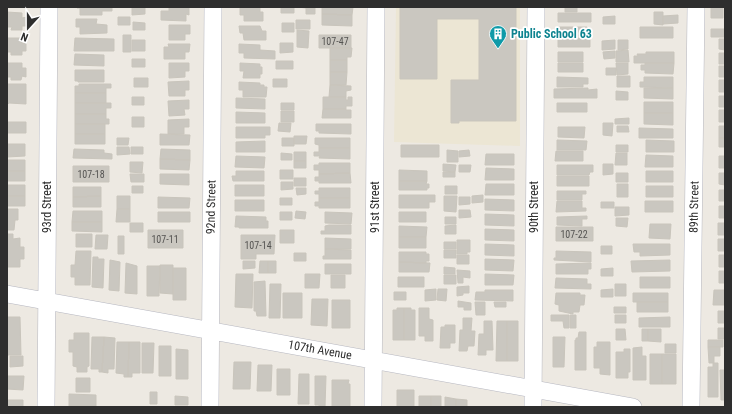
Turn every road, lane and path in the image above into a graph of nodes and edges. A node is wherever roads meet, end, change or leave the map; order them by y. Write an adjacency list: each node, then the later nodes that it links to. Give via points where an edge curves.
1 (49, 7): 7 (street, 93rd Street)
2 (214, 7): 8 (street, 92nd Street)
3 (376, 7): 9 (street, 91st Street)
4 (536, 7): 10 (street, 90th Street)
5 (696, 7): 16 (street, 89th Street)
6 (7, 294): 7 (street, 107th Avenue)
7 (47, 301): 8 (street, 107th Avenue); 11 (street, 93rd Street)
8 (210, 330): 9 (street, 107th Avenue); 12 (street, 92nd Street)
9 (374, 360): 10 (street, 107th Avenue); 13 (street, 91st Street)
10 (533, 389): 14 (street, 90th Street); 15 (street, 107th Avenue)
11 (46, 407)
12 (210, 407)
13 (373, 407)
14 (533, 407)
15 (633, 407)
16 (691, 407)

